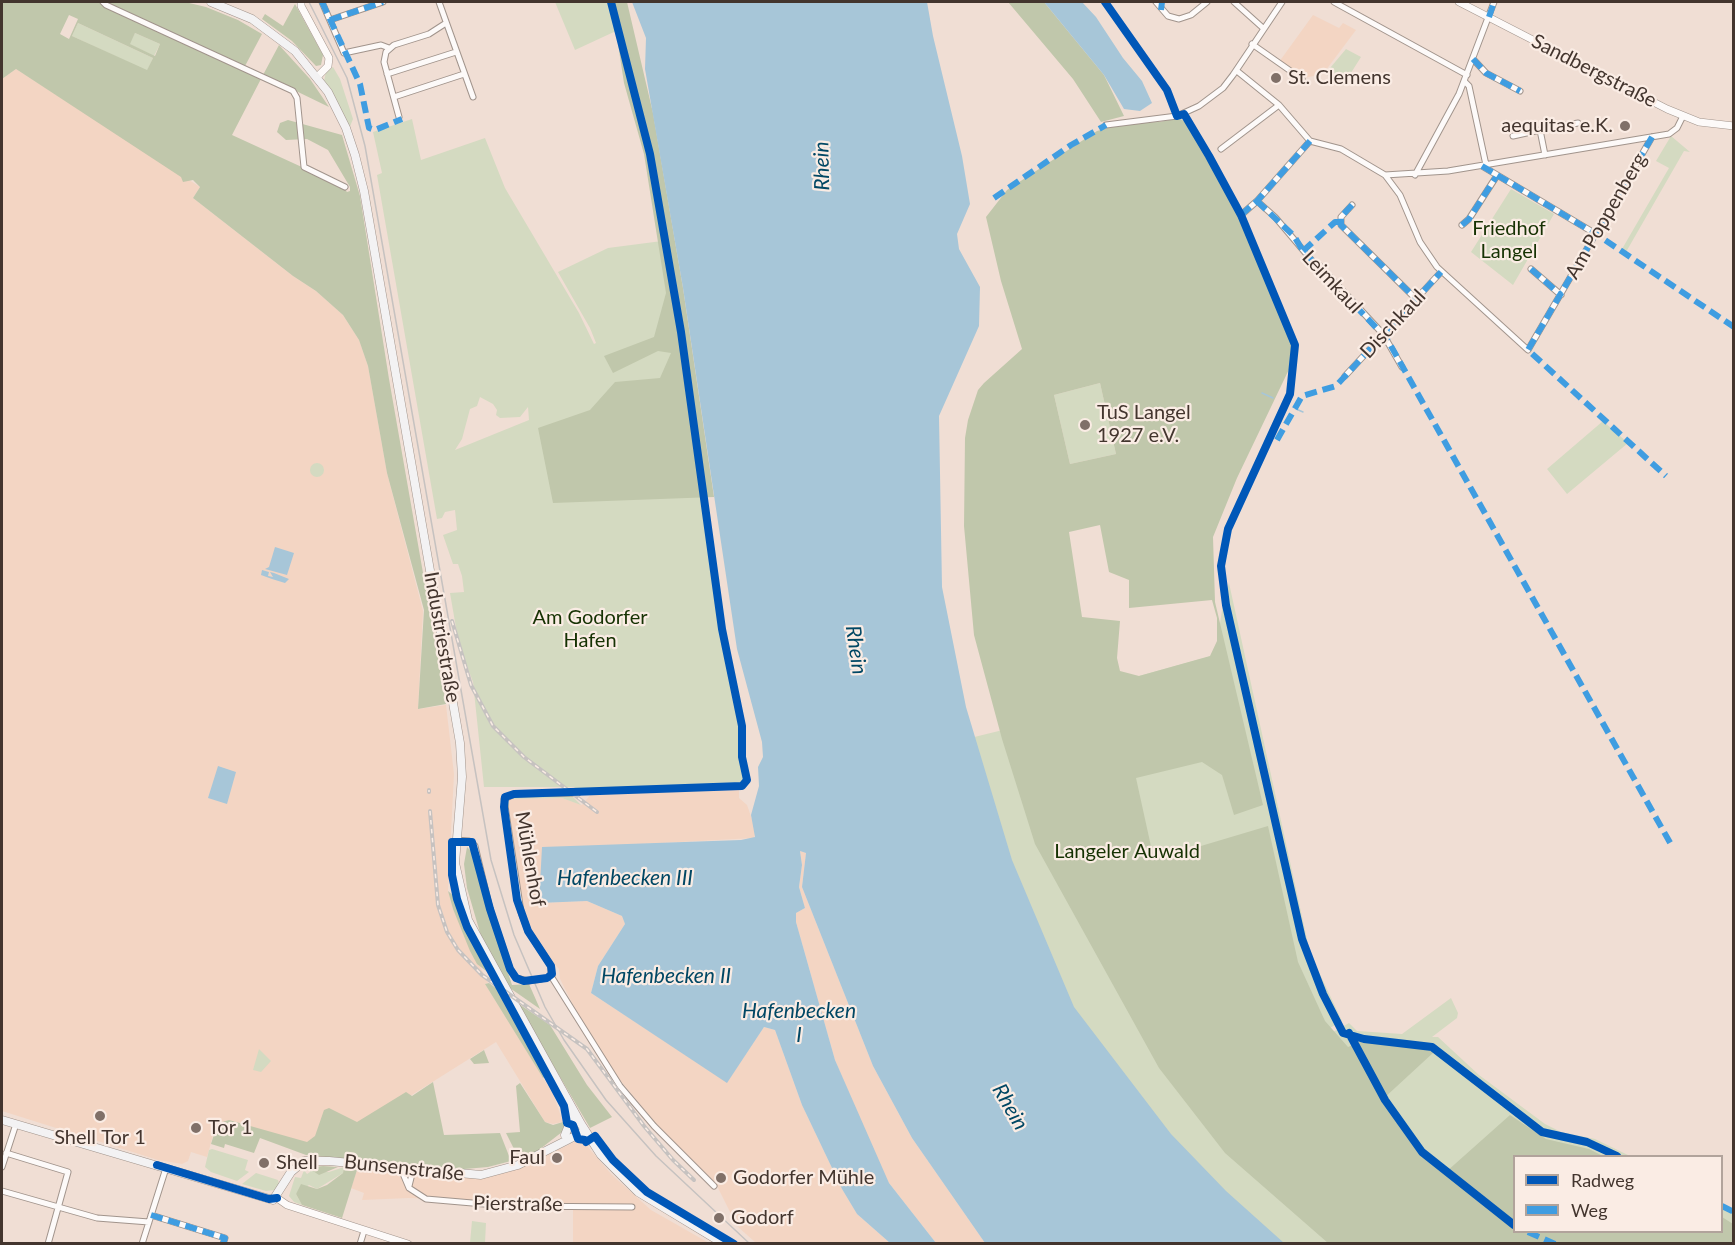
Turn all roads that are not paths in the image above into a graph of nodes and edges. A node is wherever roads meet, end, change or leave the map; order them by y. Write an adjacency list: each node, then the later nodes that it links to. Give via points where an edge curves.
1 (103, 2): 47 (street, via 293,91 304,167)
2 (212, 2): 25 (main road, Industriestraße, via 269,29)
3 (301, 2): 25 (street, via 329,58 328,66)
4 (322, 2): 15 (street)
5 (384, 2): 15 (street)
6 (439, 2): 16 (street)
7 (1156, 2): 8 (street, via 1175,19 1191,15)
8 (1207, 2)
9 (1234, 2): 17 (street)
10 (1282, 2): 17 (street)
11 (1334, 2): 26 (street)
12 (1459, 2): 14 (street, Sandbergstraße)
13 (1494, 2): 14 (street)
14 (1490, 17): 21 (street); 32 (street, Sandbergstraße)
15 (330, 20): 19 (street, via 343,51 348,54 377,46)
16 (446, 23): 19 (street, via 429,34); 20 (street)
17 (1263, 28): 18 (street)
18 (1252, 44): 22 (street); 27 (street)
19 (389, 48): 23 (street, via 384,57)
20 (456, 52): 23 (street); 24 (street)
21 (1473, 59): 26 (street); 28 (street, via 1486,73)
22 (1237, 71): 31 (street); 35 (street, via 1223,88 1184,114)
23 (387, 74): 29 (street)
24 (464, 74): 29 (street); 30 (street)
25 (318, 76): 61 (main road, Industriestraße, via 346,128 364,191 460,743 462,777)
26 (1466, 78): 43 (street); 45 (street)
27 (1302, 79)
28 (1520, 91)
29 (394, 97): 33 (street)
30 (473, 97)
31 (1279, 105): 40 (street); 41 (street)
32 (1683, 116): 36 (street, Sandbergstraße); 39 (street, via 1674,132)
33 (399, 117)
34 (1578, 123): 37 (street)
35 (1106, 125)
36 (1734, 126)
37 (1540, 130): 38 (street); 42 (street)
38 (1513, 136)
39 (1652, 136): 42 (street); 52 (street, Am Poppenberg)
40 (1310, 141): 44 (street, via 1341,149); 48 (street)
41 (1221, 148)
42 (1545, 155): 43 (street)
43 (1484, 166): 45 (street); 46 (street)
44 (1385, 174): 45 (street); 54 (street, via 1400,195 1420,242)
45 (1415, 175)
46 (1496, 177): 51 (street); 52 (street)
47 (345, 187)
48 (1257, 201): 50 (street); 57 (street, Leimkaul)
49 (1352, 205): 56 (street, via 1341,217 1341,225)
50 (1241, 215)
51 (1462, 225)
52 (1596, 234): 55 (street, Am Poppenberg)
53 (1531, 269): 55 (street, Am Poppenberg)
54 (1442, 272): 55 (street, Am Poppenberg, via 1528,350); 56 (street, Dischkaul)
55 (1561, 295)
56 (1415, 298): 57 (street, Dischkaul)
57 (1383, 334): 58 (street, Leimkaul); 59 (street, Dischkaul)
58 (1402, 367)
59 (1345, 376)
60 (578, 793): 62 (street, Mühlenhof, via 514,794 504,799 517,900 528,931 551,966)
61 (456, 840): 62 (street, bridge, via 475,846 490,909 516,978 528,981); 63 (main road, Industriestraße, via 457,879 468,920)
62 (551, 975): 74 (street, Mühlenhof, via 620,1086)
63 (562, 1091): 66 (main road, Industriestraße); 67 (main road, via 571,1117)
64 (2, 1120): 65 (main road)
65 (16, 1124): 69 (street); 71 (main road)
66 (583, 1128): 67 (main road, Bunsenstraße); 68 (main road, Bunsenstraße); 88 (main road, Industriestraße, via 615,1171 638,1192)
67 (565, 1135): 68 (main road, Bunsenstraße)
68 (546, 1151): 73 (main road, Bunsenstraße, via 518,1165 481,1175)
69 (6, 1154): 70 (street); 78 (street, via 68,1172)
70 (2, 1167)
71 (166, 1167): 77 (main road, via 269,1199); 80 (street)
72 (401, 1168): 73 (main road, Bunsenstraße); 75 (street); 77 (main road, Bunsenstraße, via 304,1161 291,1172)
73 (412, 1170): 75 (street)
74 (714, 1186)
75 (409, 1188): 79 (street, Pierstraße, via 426,1199 481,1205)
76 (2, 1191): 78 (street)
77 (277, 1198): 82 (street)
78 (58, 1207): 81 (street, via 105,1220); 83 (street)
79 (632, 1207)
80 (151, 1215): 81 (street); 85 (street, via 225,1238)
81 (149, 1222): 84 (street)
82 (364, 1231): 86 (street); 87 (street)
83 (48, 1244)
84 (142, 1244)
85 (223, 1244)
86 (360, 1244)
87 (408, 1244)
88 (724, 1244)

